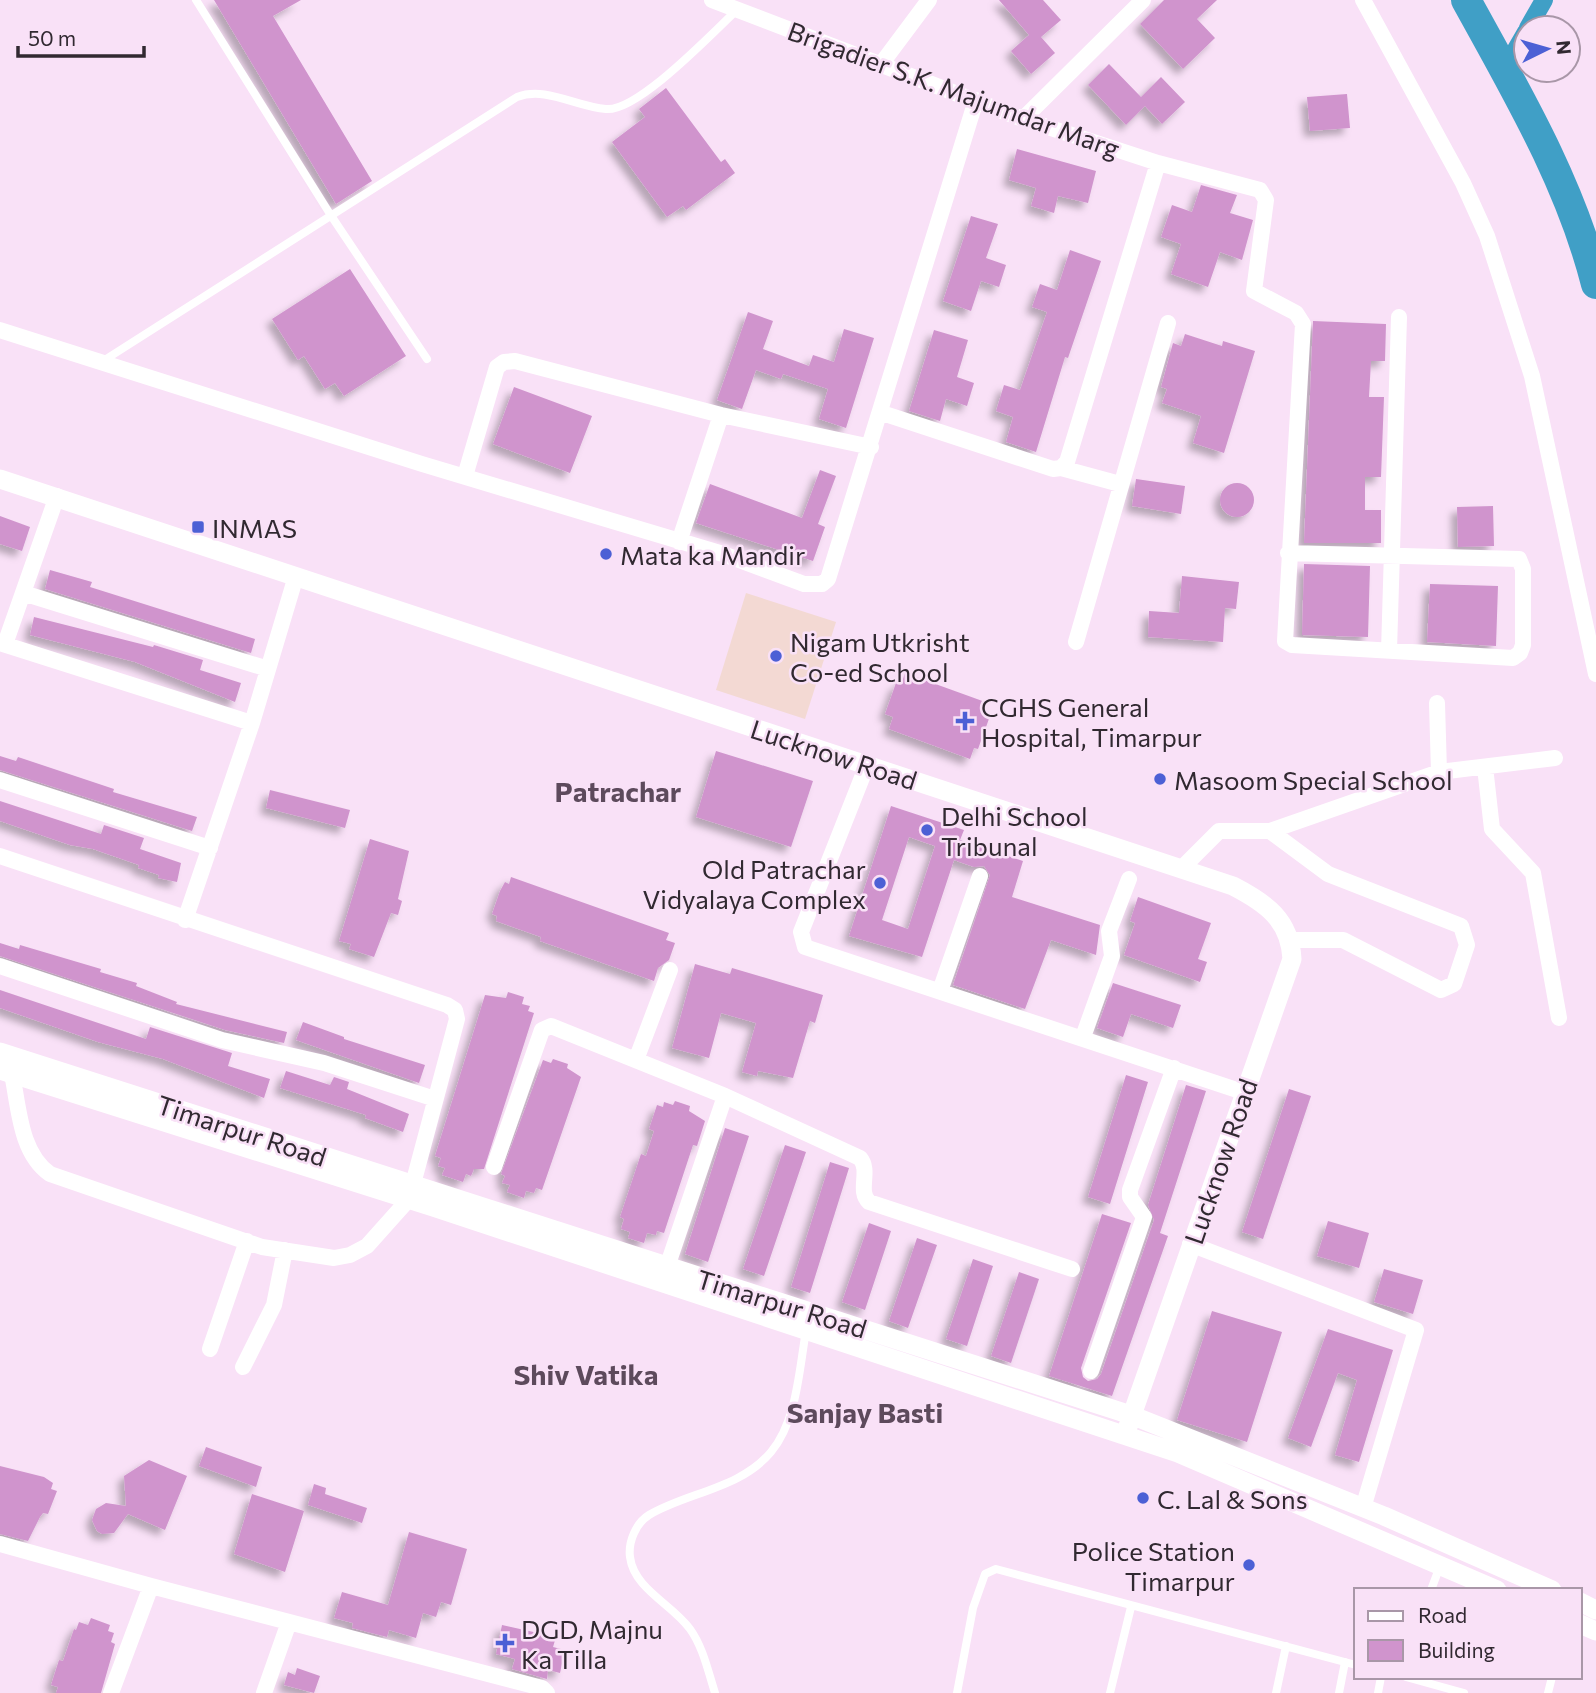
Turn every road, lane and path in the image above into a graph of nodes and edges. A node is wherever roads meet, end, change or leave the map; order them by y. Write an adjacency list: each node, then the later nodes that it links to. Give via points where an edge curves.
1 (712, 0): 6 (street, Brigadier S.K. Majumdar Marg)
2 (929, 0): 7 (street)
3 (1143, 0): 9 (street)
4 (1363, 0): 34 (street, via 1464,183 1487,236 1532,376)
5 (199, 1): 11 (lane)
6 (737, 9): 7 (street, Brigadier S.K. Majumdar Marg); 11 (lane, via 669,74 617,108 527,93)
7 (882, 63): 8 (street, Brigadier S.K. Majumdar Marg)
8 (976, 100): 9 (street, Brigadier S.K. Majumdar Marg); 17 (street)
9 (1023, 119): 10 (street, Brigadier S.K. Majumdar Marg)
10 (1158, 163): 20 (street); 26 (street, Brigadier S.K. Majumdar Marg, via 1255,188 1266,200 1254,291 1296,313 1303,324)
11 (330, 215): 15 (lane); 16 (lane)
12 (1399, 317): 27 (street)
13 (1168, 323): 23 (street)
14 (0, 330): 16 (street)
15 (427, 359)
16 (101, 363): 21 (street)
17 (882, 412): 19 (street); 20 (street)
18 (721, 415): 19 (street); 21 (street, via 515,361 504,362 497,367); 25 (street)
19 (871, 447): 25 (street, via 828,579 822,584 804,584)
20 (1061, 468): 23 (street)
21 (465, 476): 25 (street)
22 (0, 479): 24 (street, Lucknow Road)
23 (1120, 484): 30 (street)
24 (57, 496): 28 (street, Lucknow Road); 29 (street)
25 (680, 542)
26 (1288, 553): 27 (street); 32 (street, via 1285,641)
27 (1393, 554): 32 (street); 32 (street, via 1520,559 1523,645 1513,658)
28 (296, 576): 33 (street); 38 (street, Lucknow Road)
29 (23, 593): 31 (street); 33 (street)
30 (1076, 642)
31 (3, 643): 36 (street)
32 (1390, 651)
33 (268, 670): 36 (street)
34 (1596, 674)
35 (1437, 703): 40 (street)
36 (252, 723): 43 (street)
37 (1556, 758): 39 (street)
38 (867, 765): 45 (street, Lucknow Road); 52 (street, via 801,932 802,941 814,951)
39 (1485, 767): 40 (street); 53 (street, via 1492,829 1533,873)
40 (1439, 772): 42 (street)
41 (0, 780): 43 (street)
42 (1270, 831): 45 (street, via 1219,831); 49 (street, via 1328,874 1461,926 1467,945 1454,984 1441,990 1343,940)
43 (210, 848): 48 (street)
44 (0, 856): 48 (street)
45 (1181, 869): 49 (street, Lucknow Road, via 1253,897 1285,925)
46 (980, 876): 52 (street)
47 (1129, 879): 54 (street, via 1109,931 1112,957)
48 (185, 920): 60 (street, via 455,1010 456,1030)
49 (1291, 940): 58 (street, Lucknow Road, via 1292,959)
50 (0, 965): 60 (street, via 222,1040 324,1063)
51 (670, 970): 55 (street)
52 (940, 991): 54 (street)
53 (1559, 1018)
54 (1083, 1037): 57 (street)
55 (636, 1060): 59 (street); 61 (street, via 546,1026)
56 (7, 1063): 62 (street, Timarpur Road); 63 (street, via 27,1145 50,1174)
57 (1174, 1068): 58 (street); 72 (street, via 1130,1190 1144,1217)
58 (1243, 1092): 64 (street, Lucknow Road)
59 (725, 1097): 66 (street); 67 (street, via 860,1158 869,1202)
60 (435, 1099): 62 (street)
61 (494, 1167)
62 (411, 1192): 65 (street, via 367,1246 350,1255 334,1258); 66 (street, Timarpur Road); 69 (street, Timarpur Road)
63 (247, 1241): 65 (street); 70 (street)
64 (1190, 1244): 73 (street, Lucknow Road); 75 (street, via 1416,1330)
65 (285, 1250): 71 (street, via 274,1305)
66 (667, 1267): 68 (street, Timarpur Road)
67 (1072, 1269)
68 (813, 1312): 69 (lane); 73 (street, Timarpur Road)
69 (807, 1331): 74 (street, Timarpur Road); 92 (lane, via 789,1421 772,1450 757,1467 648,1516 631,1542 636,1576 690,1630)
70 (210, 1349)
71 (243, 1367)
72 (1091, 1371)
73 (1131, 1415): 74 (street, Lucknow Road); 75 (street, Timarpur Road)
74 (1125, 1435): 77 (street, Timarpur Road, via 1196,1460)
75 (1363, 1508): 81 (street, Timarpur Road)
76 (0, 1544): 78 (street)
77 (1440, 1566): 79 (lane); 80 (street, Timarpur Road)
78 (151, 1586): 83 (street); 89 (street)
79 (1433, 1588)
80 (1492, 1588)
81 (1547, 1588)
82 (1131, 1607): 84 (lane); 93 (lane, via 989,1571 973,1608); 94 (lane)
83 (289, 1622): 90 (street); 91 (street)
84 (1286, 1646): 85 (lane); 95 (lane)
85 (1345, 1662): 86 (lane); 96 (lane)
86 (1354, 1664)
87 (1412, 1679): 88 (lane)
88 (1444, 1690): 97 (lane)
89 (111, 1693)
90 (264, 1693)
91 (547, 1693)
92 (715, 1693)
93 (957, 1693)
94 (1110, 1693)
95 (1276, 1693)
96 (1339, 1693)
97 (1464, 1693)

